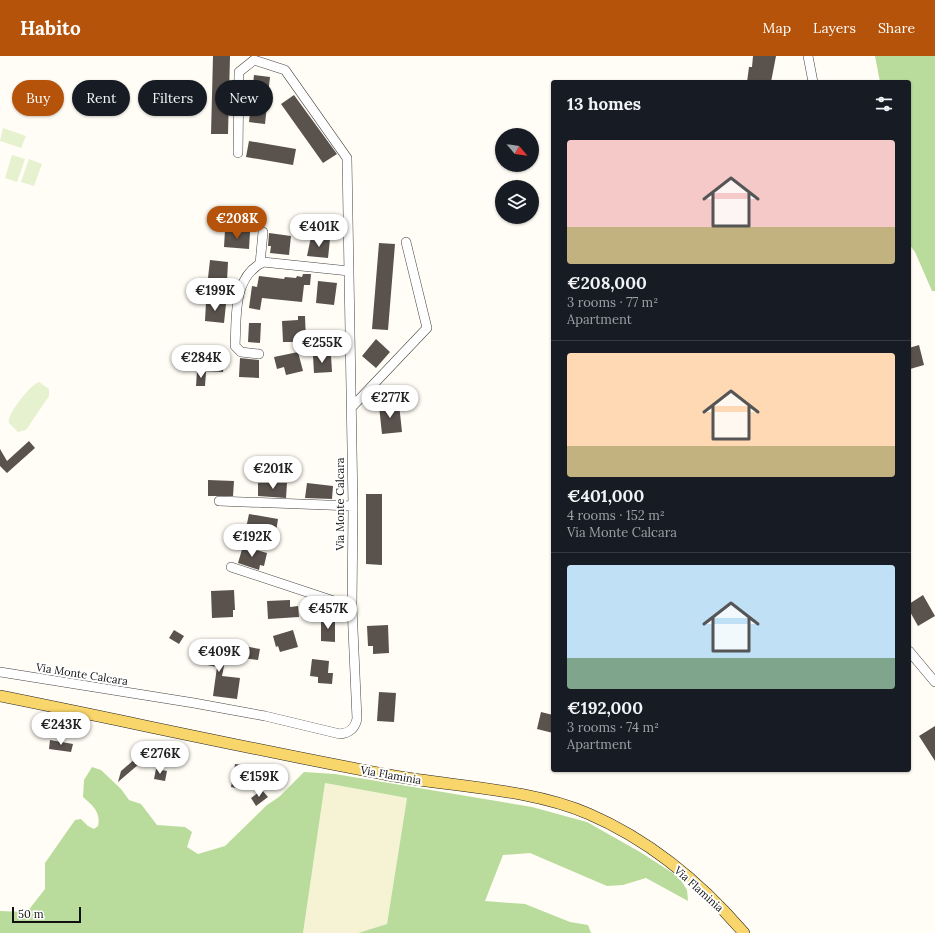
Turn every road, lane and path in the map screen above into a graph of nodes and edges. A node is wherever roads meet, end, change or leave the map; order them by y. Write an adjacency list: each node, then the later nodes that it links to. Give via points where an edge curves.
1 (808, 56): 2 (street)
2 (813, 80)
3 (238, 153): 7 (street, Via Monte Calcara, via 239,72 254,60 285,70 347,158)
4 (263, 232): 6 (street)
5 (406, 242): 9 (street, via 426,328)
6 (260, 264): 7 (street, via 263,262); 8 (street, via 247,274 239,290 235,346 241,352)
7 (349, 271): 9 (street, Via Monte Calcara)
8 (259, 354)
9 (351, 408): 11 (street, Via Monte Calcara)
10 (219, 501): 11 (street)
11 (353, 506): 13 (street, Via Monte Calcara)
12 (231, 567): 13 (street)
13 (352, 607): 15 (street, Via Monte Calcara, via 357,719 353,728 344,733 194,703)
14 (911, 653): 16 (street)
15 (0, 672)
16 (935, 682)
17 (0, 696): 18 (main road, Via Flaminia, via 361,770 528,797 572,807 616,827 666,859 711,898)
18 (744, 933)

